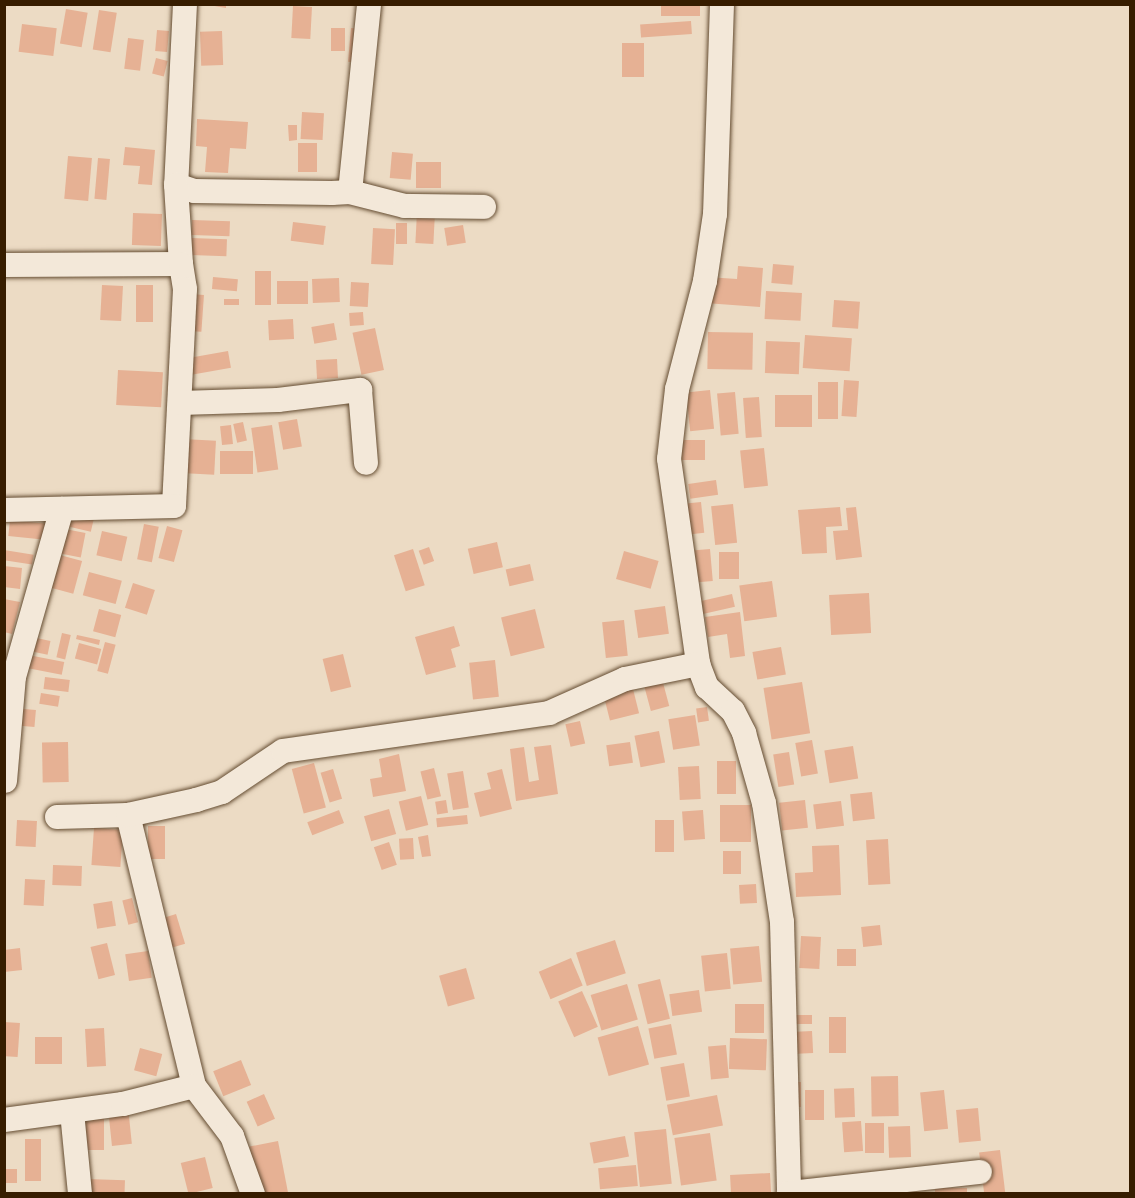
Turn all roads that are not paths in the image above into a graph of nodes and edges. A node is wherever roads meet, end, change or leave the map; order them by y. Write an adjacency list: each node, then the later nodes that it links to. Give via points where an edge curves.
1 (185, 4): 4 (street)
2 (369, 4): 5 (street)
3 (722, 4): 13 (street, via 715,214 705,281 677,389 669,459)
4 (176, 185): 5 (street, via 195,191); 7 (street)
5 (350, 192): 6 (street, via 405,206)
6 (484, 207)
7 (181, 264): 8 (street); 9 (street)
8 (4, 265)
9 (180, 402): 10 (street, via 279,400 360,390); 11 (street, via 174,506)
10 (366, 463)
11 (62, 509): 12 (street); 14 (street, via 14,677)
12 (4, 510)
13 (698, 664): 15 (street, via 626,679 549,713 283,751 222,792); 21 (street, via 707,687 733,711 744,733 764,803 782,922)
14 (5, 781)
15 (128, 815): 16 (street); 17 (street)
16 (57, 817)
17 (195, 1086): 18 (street); 23 (street, via 232,1136)
18 (72, 1112): 19 (street); 22 (street)
19 (4, 1120)
20 (981, 1172): 21 (street)
21 (789, 1193)
22 (80, 1194)
23 (253, 1194)

